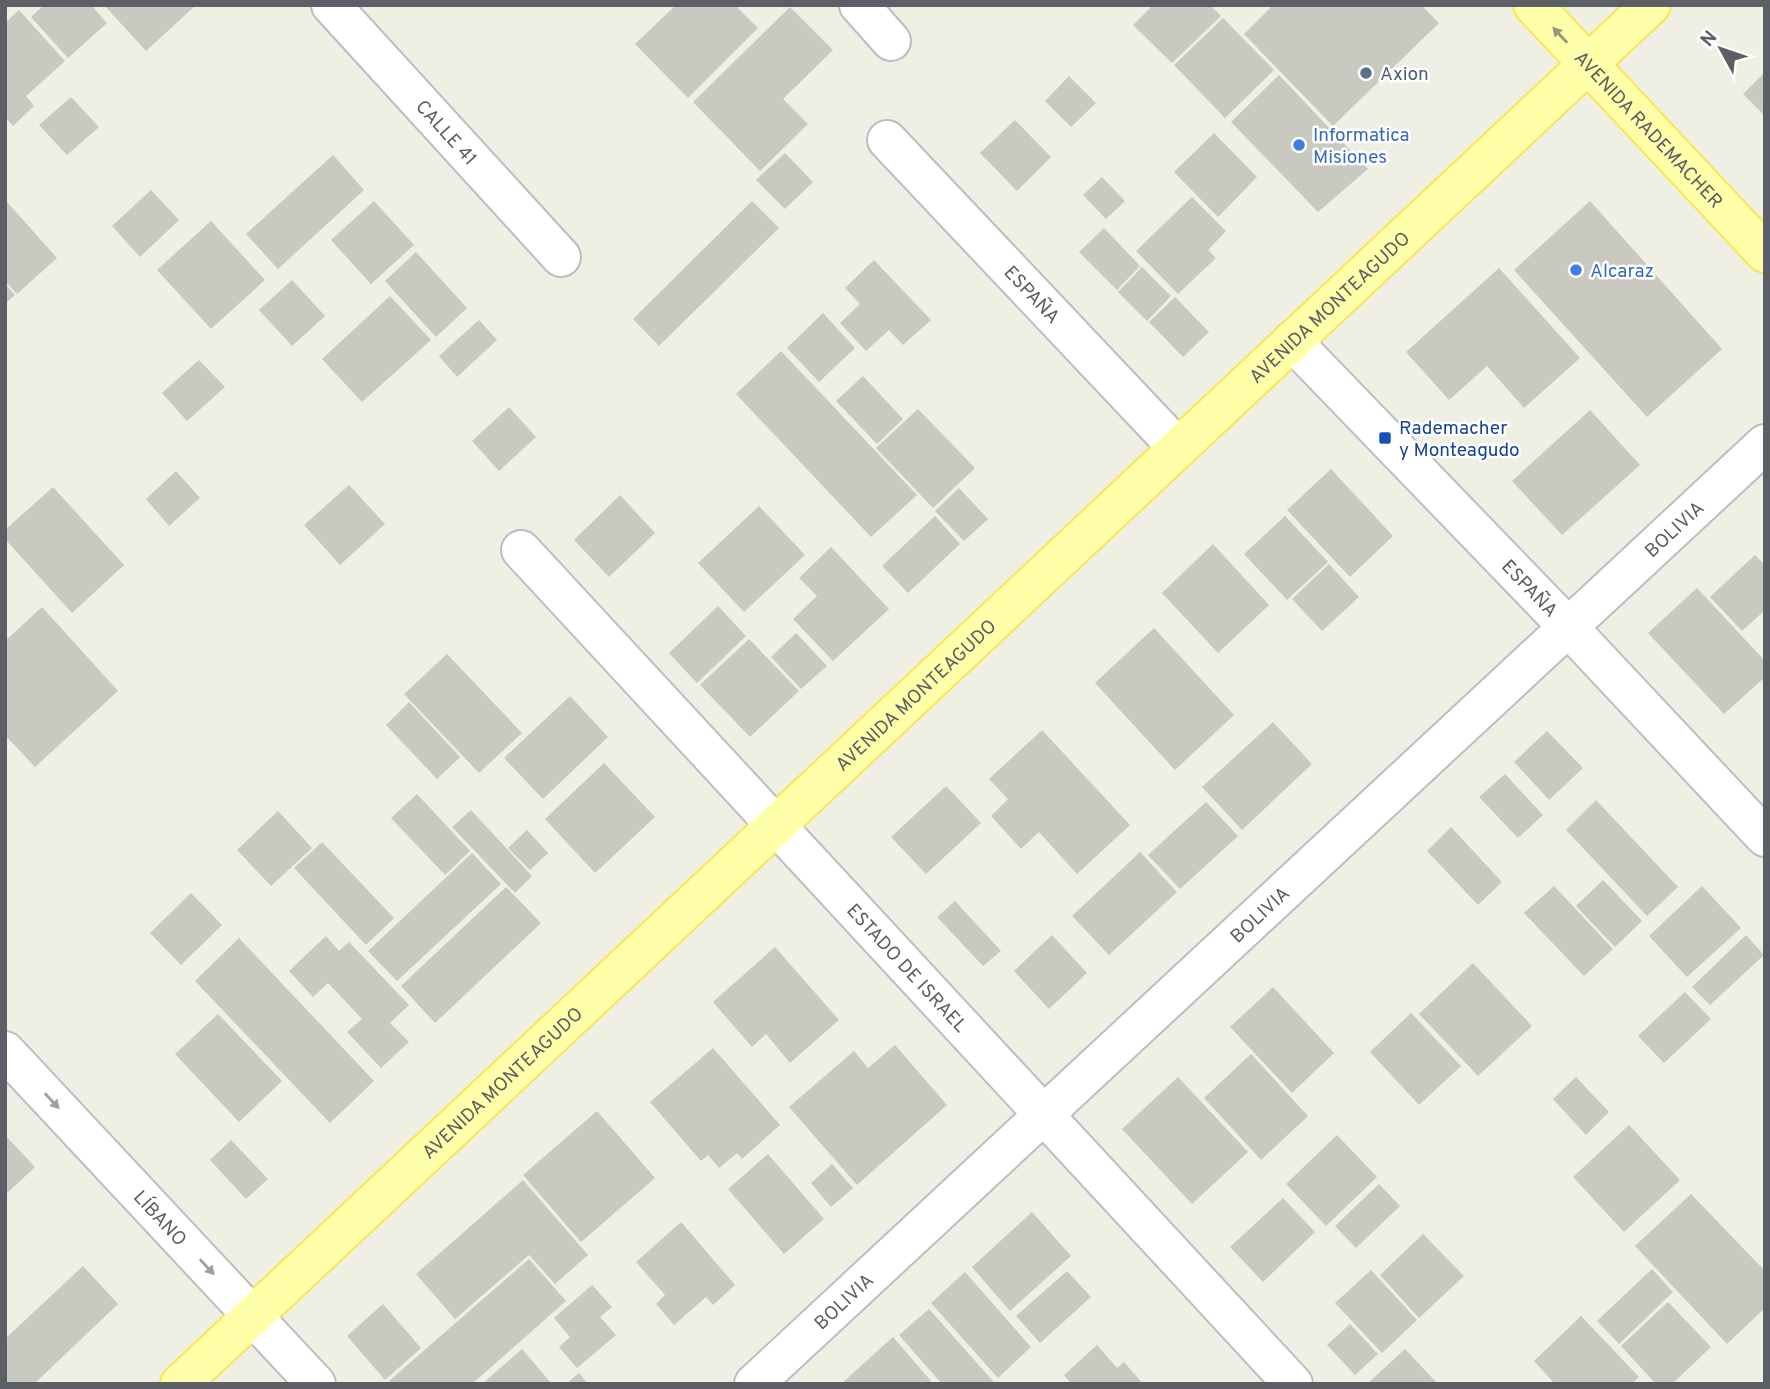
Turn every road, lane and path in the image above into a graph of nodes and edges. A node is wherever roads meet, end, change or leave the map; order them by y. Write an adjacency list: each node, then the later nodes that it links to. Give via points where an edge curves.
1 (331, 5): 9 (street, CALLE 41)
2 (859, 5): 5 (street)
3 (1533, 5): 6 (main road, AVENIDA RADEMACHER, one-way to 3)
4 (1651, 5): 6 (main road, AVENIDA MONTEAGUDO)
5 (891, 41)
6 (1588, 65): 8 (main road, AVENIDA RADEMACHER); 10 (main road, AVENIDA MONTEAGUDO)
7 (887, 141): 12 (street, ESPAÑA)
8 (1765, 253)
9 (561, 257)
10 (1292, 341): 12 (main road, AVENIDA MONTEAGUDO); 14 (street, ESPAÑA)
11 (1765, 444): 14 (street, BOLIVIA)
12 (1178, 448): 15 (main road, AVENIDA MONTEAGUDO)
13 (521, 550): 15 (street, ESTADO DE ISRAEL)
14 (1568, 627): 16 (street, ESPAÑA); 18 (street, BOLIVIA)
15 (776, 826): 18 (street, ESTADO DE ISRAEL); 19 (main road, AVENIDA MONTEAGUDO)
16 (1765, 837)
17 (5, 1051): 19 (street, LÍBANO, one-way to 19)
18 (1044, 1115): 22 (street, BOLIVIA); 23 (street, ESTADO DE ISRAEL)
19 (252, 1316): 20 (main road, AVENIDA MONTEAGUDO); 21 (street, LÍBANO)
20 (180, 1384)
21 (316, 1384)
22 (754, 1384)
23 (1293, 1384)

